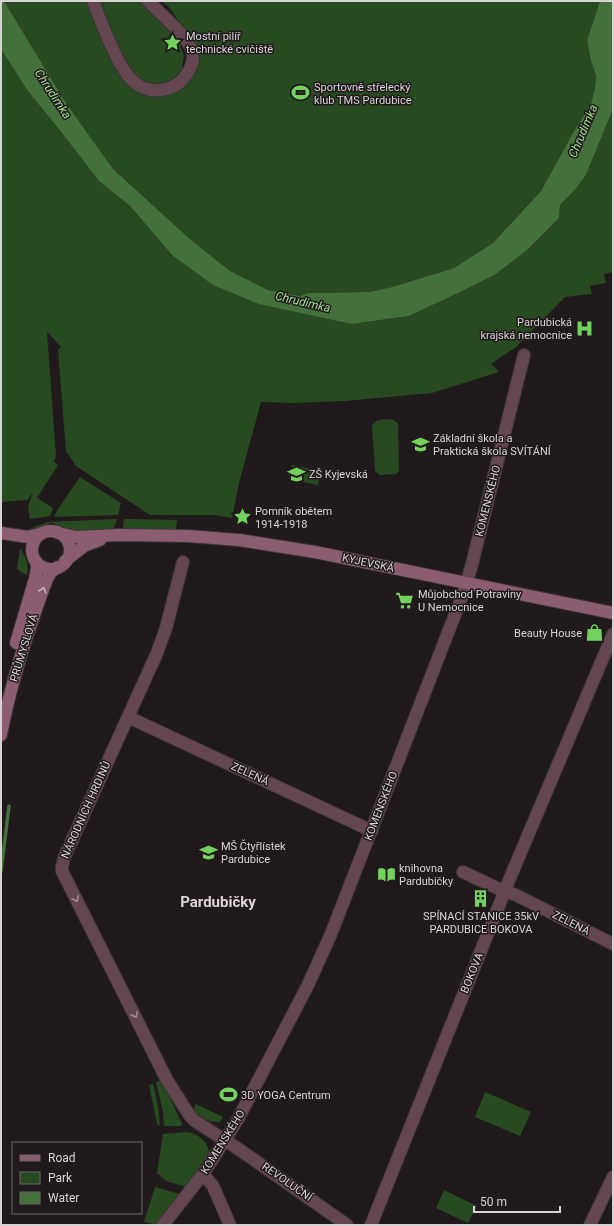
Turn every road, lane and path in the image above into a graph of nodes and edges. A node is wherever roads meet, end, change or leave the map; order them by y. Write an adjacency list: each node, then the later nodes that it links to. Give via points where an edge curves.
1 (92, 1): 2 (street, via 130,78 144,88 165,90 177,85 186,75 191,68 193,54 182,36)
2 (148, 1)
3 (524, 355): 12 (street, KOMENSKÉHO)
4 (1, 533): 5 (street, via 28,537)
5 (44, 533): 6 (street); 9 (street, via 35,540 32,547)
6 (58, 533): 7 (street, KYJEVSKÁ, via 76,537); 11 (street, via 67,540 69,547 69,555)
7 (119, 535): 11 (street, KYJEVSKÁ, via 91,543); 12 (street, KYJEVSKÁ, via 239,540 315,552)
8 (1, 538): 9 (street, via 20,544 29,550)
9 (34, 558): 11 (street, via 41,566 47,568); 16 (street, PRŮMYSLOVÁ, via 37,566 36,576 18,633 5,687)
10 (183, 562): 15 (street, NÁRODNÍCH HRDINŮ, via 161,642)
11 (62, 564): 17 (street, PRŮMYSLOVÁ, one-way to 11, via 25,638 47,579 51,572)
12 (466, 583): 13 (street, KYJEVSKÁ); 18 (street, KOMENSKÉHO)
13 (613, 614)
14 (613, 634): 20 (street, BOKOVA)
15 (128, 717): 18 (street, ZELENÁ); 22 (street, NÁRODNÍCH HRDINŮ, one-way to 22, via 64,858 64,876 173,1090 195,1121)
16 (1, 727)
17 (1, 735)
18 (372, 831): 22 (street, KOMENSKÉHO, via 322,957)
19 (463, 872): 20 (street, ZELENÁ)
20 (506, 891): 21 (street, ZELENÁ); 28 (street, BOKOVA)
21 (613, 944)
22 (226, 1140): 23 (street, KOMENSKÉHO); 27 (street, REVOLUČNÍ)
23 (203, 1174): 25 (street, KOMENSKÉHO); 26 (street, via 213,1186)
24 (613, 1177): 29 (street)
25 (163, 1225)
26 (230, 1225)
27 (348, 1225)
28 (371, 1225)
29 (590, 1225)

